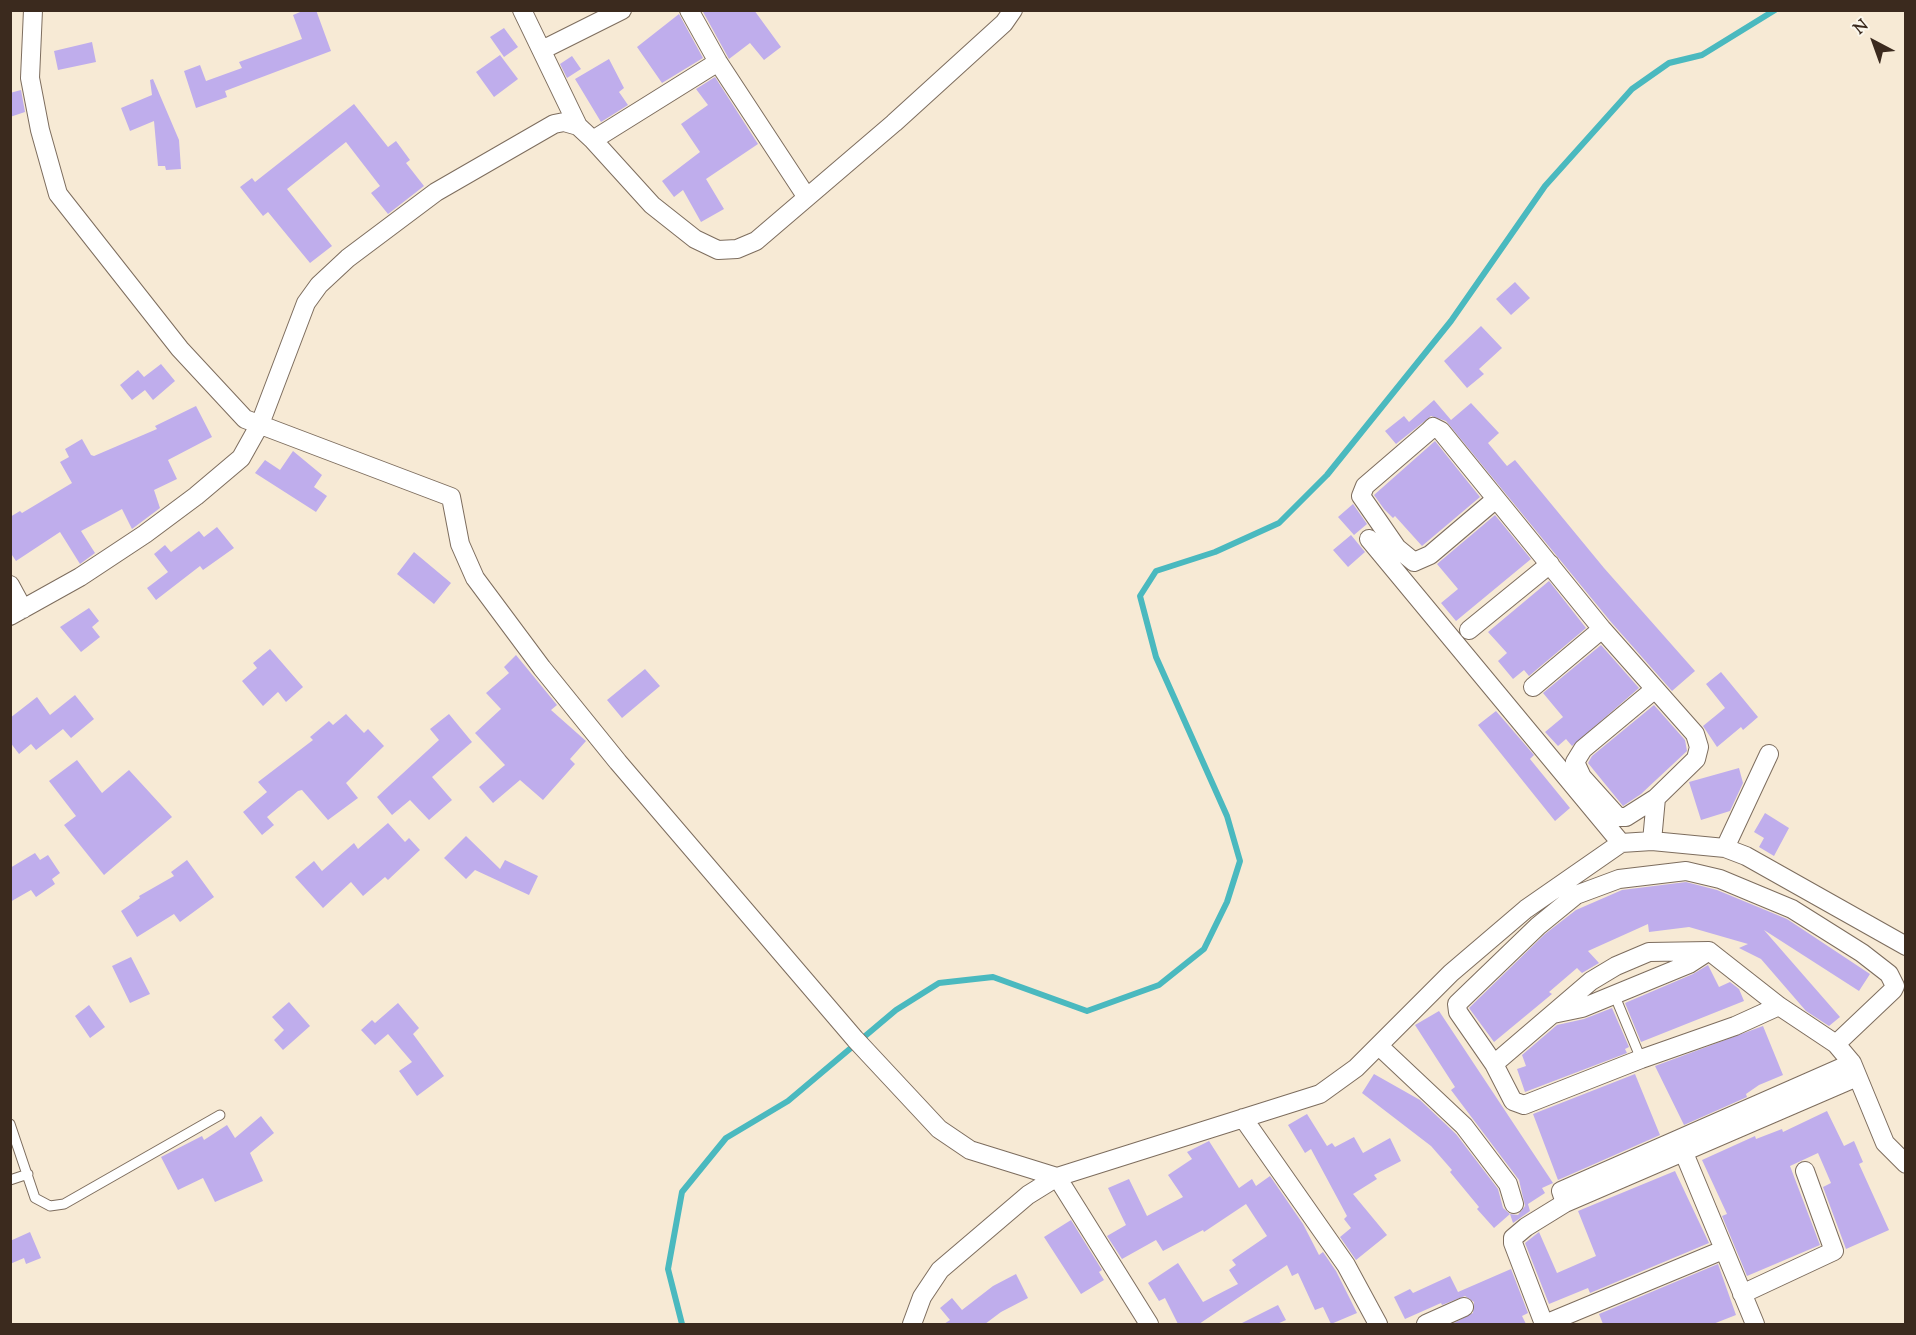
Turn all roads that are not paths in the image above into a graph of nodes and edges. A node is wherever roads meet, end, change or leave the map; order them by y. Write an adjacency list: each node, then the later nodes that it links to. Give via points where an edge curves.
1 (33, 10): 11 (street, via 30,78 58,194 180,349 232,407 245,419)
2 (522, 10): 6 (street)
3 (622, 10): 6 (street)
4 (689, 10): 7 (street)
5 (1013, 10): 10 (street, via 963,61)
6 (542, 50): 8 (street)
7 (718, 62): 9 (street); 10 (street)
8 (578, 126): 9 (street); 11 (street, via 554,124 436,192 348,258 306,303)
9 (593, 140): 10 (street, via 652,205 694,239 718,250 737,249 756,241)
10 (806, 196)
11 (261, 424): 16 (street, via 241,458 196,496 80,577); 43 (street, via 451,496 460,544 475,578 506,621 618,762 855,1039 915,1105 954,1140 992,1158)
12 (1496, 499): 12 (street, via 1441,431 1433,428 1365,486 1361,496 1397,548 1414,562 1430,555); 14 (street)
13 (1369, 539): 24 (street)
14 (1550, 564): 17 (street); 18 (street)
15 (10, 585): 16 (street)
16 (17, 612)
17 (1602, 629): 19 (street); 20 (street)
18 (1469, 630)
19 (1533, 687)
20 (1655, 689): 22 (street, via 1695,734 1700,752); 22 (street, via 1583,749 1575,762 1582,777 1618,817 1626,817)
21 (1769, 754): 25 (street)
22 (1656, 798): 23 (street)
23 (1652, 841): 24 (street); 25 (street)
24 (1621, 843): 32 (street, via 1526,909 1451,973)
25 (1725, 848): 26 (street, via 1746,856)
26 (1905, 946)
27 (1709, 951): 28 (street, via 1689,964); 29 (street); 30 (street, via 1649,952 1591,981)
28 (1614, 994): 30 (street, via 1582,1008); 33 (lane)
29 (1779, 1006): 31 (street); 33 (street)
30 (1553, 1014): 34 (street)
31 (1836, 1044): 34 (street, via 1893,990 1889,974 1792,909 1720,879 1686,871 1619,879 1576,895 1459,1000 1458,1012); 35 (street)
32 (1379, 1046): 37 (street, via 1320,1094); 45 (street, via 1464,1126 1508,1184)
33 (1641, 1059): 34 (street, via 1524,1105 1513,1101)
34 (1494, 1064)
35 (1854, 1070): 39 (street); 40 (street, via 1885,1143)
36 (220, 1115): 42 (lane, via 64,1204 41,1204 35,1198)
37 (1243, 1118): 43 (street); 51 (street, via 1346,1266)
38 (10, 1124): 42 (lane)
39 (1681, 1146): 46 (street); 53 (street, via 1561,1191 1565,1203 1513,1238)
40 (1905, 1164)
41 (1805, 1171): 47 (street, via 1834,1251)
42 (28, 1174): 44 (lane)
43 (1057, 1176): 49 (street, via 1002,1216 940,1270 922,1297); 50 (street)
44 (10, 1180)
45 (1514, 1204)
46 (1723, 1250): 47 (street); 53 (street)
47 (1742, 1294): 54 (street)
48 (1464, 1307): 52 (street)
49 (912, 1324)
50 (1149, 1324)
51 (1378, 1324)
52 (1426, 1324)
53 (1544, 1324)
54 (1755, 1324)

